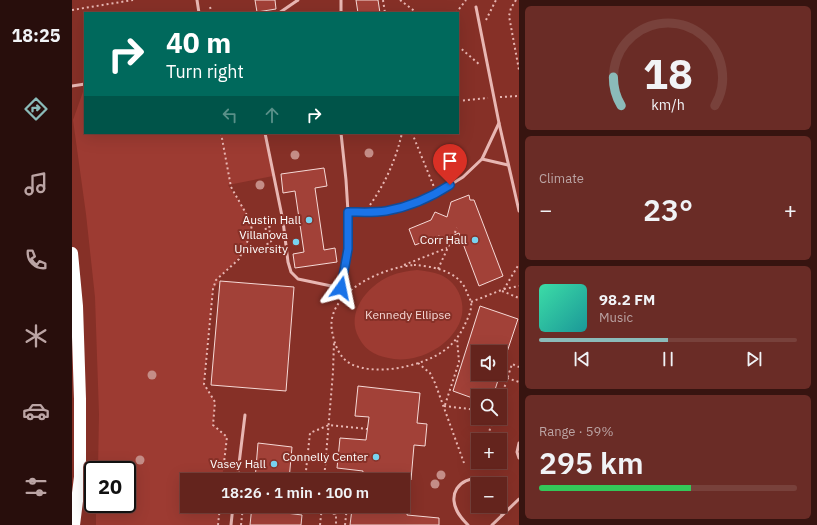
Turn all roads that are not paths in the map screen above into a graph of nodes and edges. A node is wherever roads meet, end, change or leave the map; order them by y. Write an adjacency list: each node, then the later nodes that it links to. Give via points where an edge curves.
1 (197, 0): 5 (lane)
2 (298, 0): 6 (lane)
3 (341, 0): 7 (lane)
4 (476, 7): 10 (lane)
5 (199, 12)
6 (280, 12)
7 (341, 12)
8 (84, 84): 9 (lane)
9 (72, 86)
10 (499, 123): 13 (lane); 14 (lane)
11 (265, 134): 16 (lane, via 283,221 288,262 291,272 298,279 341,288 348,249)
12 (341, 134): 16 (lane)
13 (482, 159): 14 (lane); 16 (lane, via 463,177 411,205 385,211)
14 (508, 165): 15 (lane)
15 (519, 211)
16 (348, 212)
17 (72, 253): 26 (highway, via 80,399 80,477)
18 (245, 416): 21 (lane)
19 (519, 443): 20 (lane)
20 (519, 458)
21 (238, 473)
22 (471, 479): 28 (lane, via 457,489 454,501 457,511)
23 (519, 499): 25 (lane)
24 (233, 513): 27 (lane)
25 (502, 515): 29 (lane)
26 (74, 525)
27 (231, 525)
28 (468, 525)
29 (492, 525)

